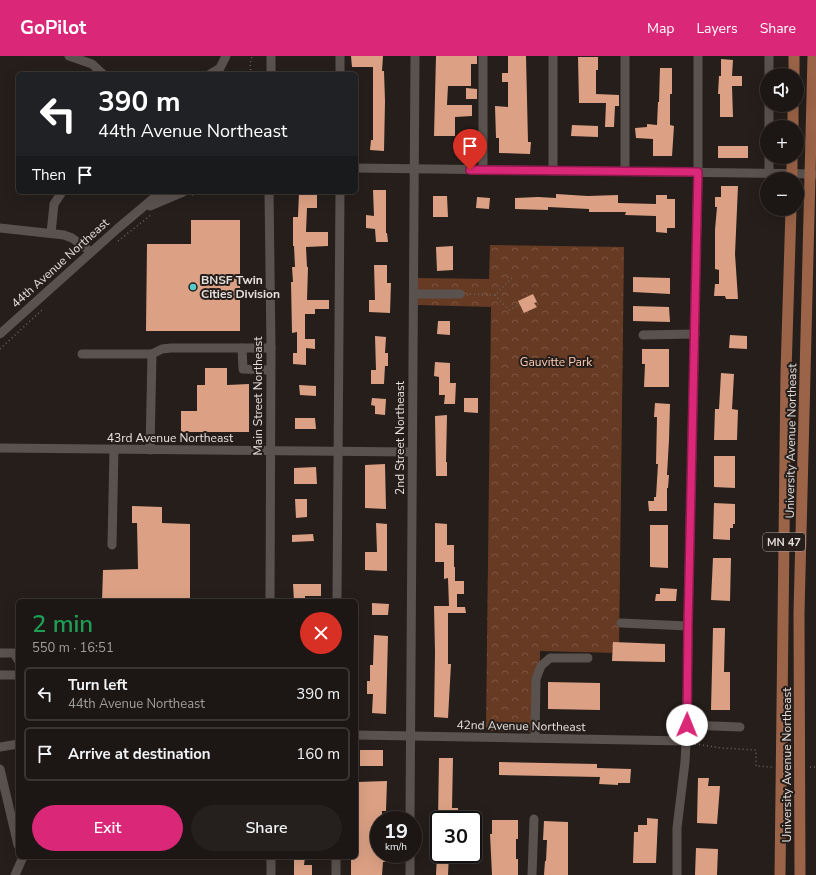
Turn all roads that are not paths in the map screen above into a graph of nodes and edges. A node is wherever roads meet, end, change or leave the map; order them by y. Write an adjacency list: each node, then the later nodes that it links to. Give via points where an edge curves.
1 (69, 56): 15 (street, via 92,64)
2 (226, 56): 16 (street, via 220,68)
3 (271, 56): 17 (street)
4 (340, 56): 18 (street)
5 (415, 56): 20 (street, 2nd Street Northeast)
6 (483, 56): 21 (street)
7 (553, 56): 22 (street)
8 (625, 56): 23 (street)
9 (698, 56): 24 (street)
10 (770, 56): 13 (street)
11 (794, 56): 14 (main road)
12 (814, 56): 26 (main road, University Avenue Northeast / MN 47)
13 (770, 68)
14 (794, 68)
15 (101, 72)
16 (213, 72)
17 (271, 72)
18 (340, 72)
19 (358, 168): 20 (street)
20 (414, 169): 21 (street); 37 (street, 2nd Street Northeast)
21 (483, 170): 22 (street)
22 (553, 171): 23 (street)
23 (625, 171): 24 (street)
24 (698, 172): 25 (street); 40 (street)
25 (760, 173)
26 (813, 174): 87 (main road, University Avenue Northeast / MN 47, via 800,613)
27 (61, 194): 35 (street, via 54,204)
28 (159, 194): 32 (street, 44th Avenue Northeast)
29 (185, 194): 32 (street, 44th Avenue Northeast)
30 (269, 194): 43 (street, Main Street Northeast)
31 (340, 194): 51 (street)
32 (137, 212): 36 (street, 44th Avenue Northeast)
33 (791, 216): 86 (main road, University Avenue Northeast / MN 47, via 786,372)
34 (0, 228): 35 (street)
35 (51, 233): 36 (street, via 72,238)
36 (91, 252): 39 (street, 44th Avenue Northeast)
37 (414, 294): 38 (street); 52 (street, 2nd Street Northeast)
38 (460, 294)
39 (0, 334)
40 (695, 334): 41 (street); 57 (street)
41 (643, 335)
42 (242, 348): 43 (street); 45 (street, via 171,348); 46 (street, via 243,369)
43 (270, 348): 46 (street, Main Street Northeast)
44 (82, 354): 45 (street)
45 (152, 354): 49 (street)
46 (270, 370): 50 (street, Main Street Northeast)
47 (0, 448): 48 (street, 43rd Avenue Northeast)
48 (114, 449): 49 (street, 43rd Avenue Northeast); 53 (street)
49 (150, 450): 50 (street, 43rd Avenue Northeast)
50 (270, 450): 51 (street, 43rd Avenue Northeast); 54 (street, Main Street Northeast)
51 (338, 451): 52 (street, 43rd Avenue Northeast); 55 (street)
52 (412, 452): 66 (street, 2nd Street Northeast)
53 (112, 546)
54 (270, 599)
55 (338, 599)
56 (621, 623): 57 (street)
57 (688, 626): 63 (street)
58 (0, 653): 59 (street, via 14,653)
59 (16, 656)
60 (588, 658): 67 (street, via 550,658 541,666 536,679)
61 (0, 675): 62 (street)
62 (16, 675)
63 (687, 725): 64 (street); 68 (street)
64 (740, 726)
65 (358, 735): 66 (street, 42nd Avenue Northeast)
66 (410, 736): 67 (street, 42nd Avenue Northeast); 73 (street, 2nd Street Northeast)
67 (535, 738): 68 (street, 42nd Avenue Northeast)
68 (686, 741): 85 (street, via 677,828)
69 (16, 744): 70 (street)
70 (0, 747)
71 (0, 769): 72 (street)
72 (4, 806): 75 (street)
73 (410, 811)
74 (534, 820): 84 (street)
75 (16, 839)
76 (22, 859): 80 (street)
77 (271, 859): 81 (street)
78 (336, 859): 82 (street)
79 (410, 863): 83 (street)
80 (15, 875)
81 (271, 875)
82 (336, 875)
83 (410, 875)
84 (532, 875)
85 (678, 875)
86 (780, 875)
87 (800, 875)

